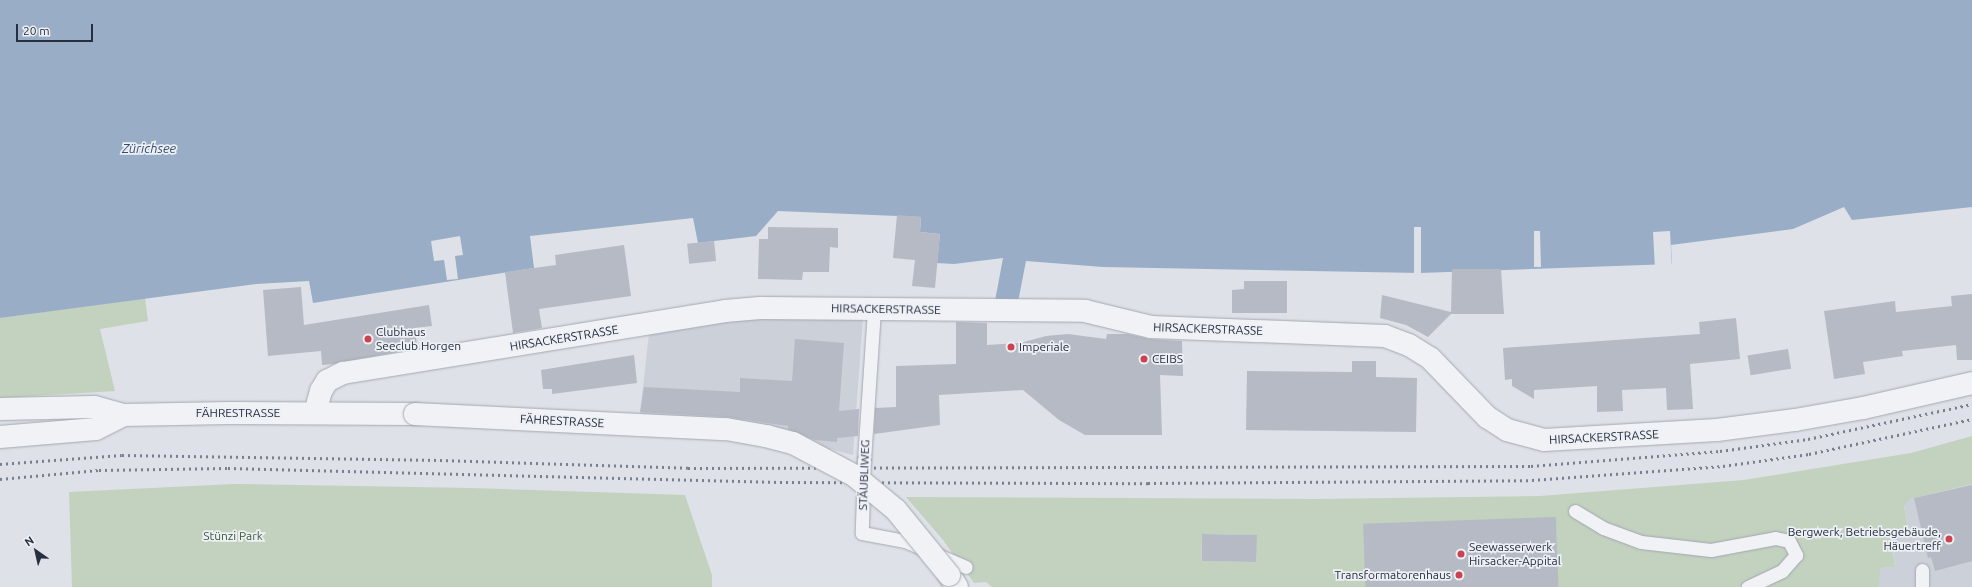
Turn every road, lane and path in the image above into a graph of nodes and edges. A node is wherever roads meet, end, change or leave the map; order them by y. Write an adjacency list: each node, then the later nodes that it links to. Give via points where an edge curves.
1 (874, 308): 2 (street, HIRSACKERSTRASSE, via 1085,311 1151,327 1385,336 1409,345 1430,358 1487,417 1507,430 1544,440 1717,430 1795,420 1863,408); 4 (street, HIRSACKERSTRASSE, via 760,308 724,311 343,373 327,381 321,391); 9 (lane, STÄUBLIWEG, bridge, via 862,533 905,541)
2 (1972, 383)
3 (0, 409): 5 (street, FÄHRESTRASSE, via 94,407)
4 (315, 413): 5 (street, FÄHRESTRASSE); 9 (street, FÄHRESTRASSE, bridge, via 415,414 726,429 766,436 793,443 855,476 890,505)
5 (123, 415): 6 (street, FÄHRESTRASSE, via 96,429)
6 (0, 437)
7 (1576, 511): 10 (lane, via 1603,528 1641,542 1711,550 1775,538 1789,541 1796,555 1782,571)
8 (1922, 570): 11 (lane)
9 (956, 579)
10 (1748, 587)
11 (1922, 587)

